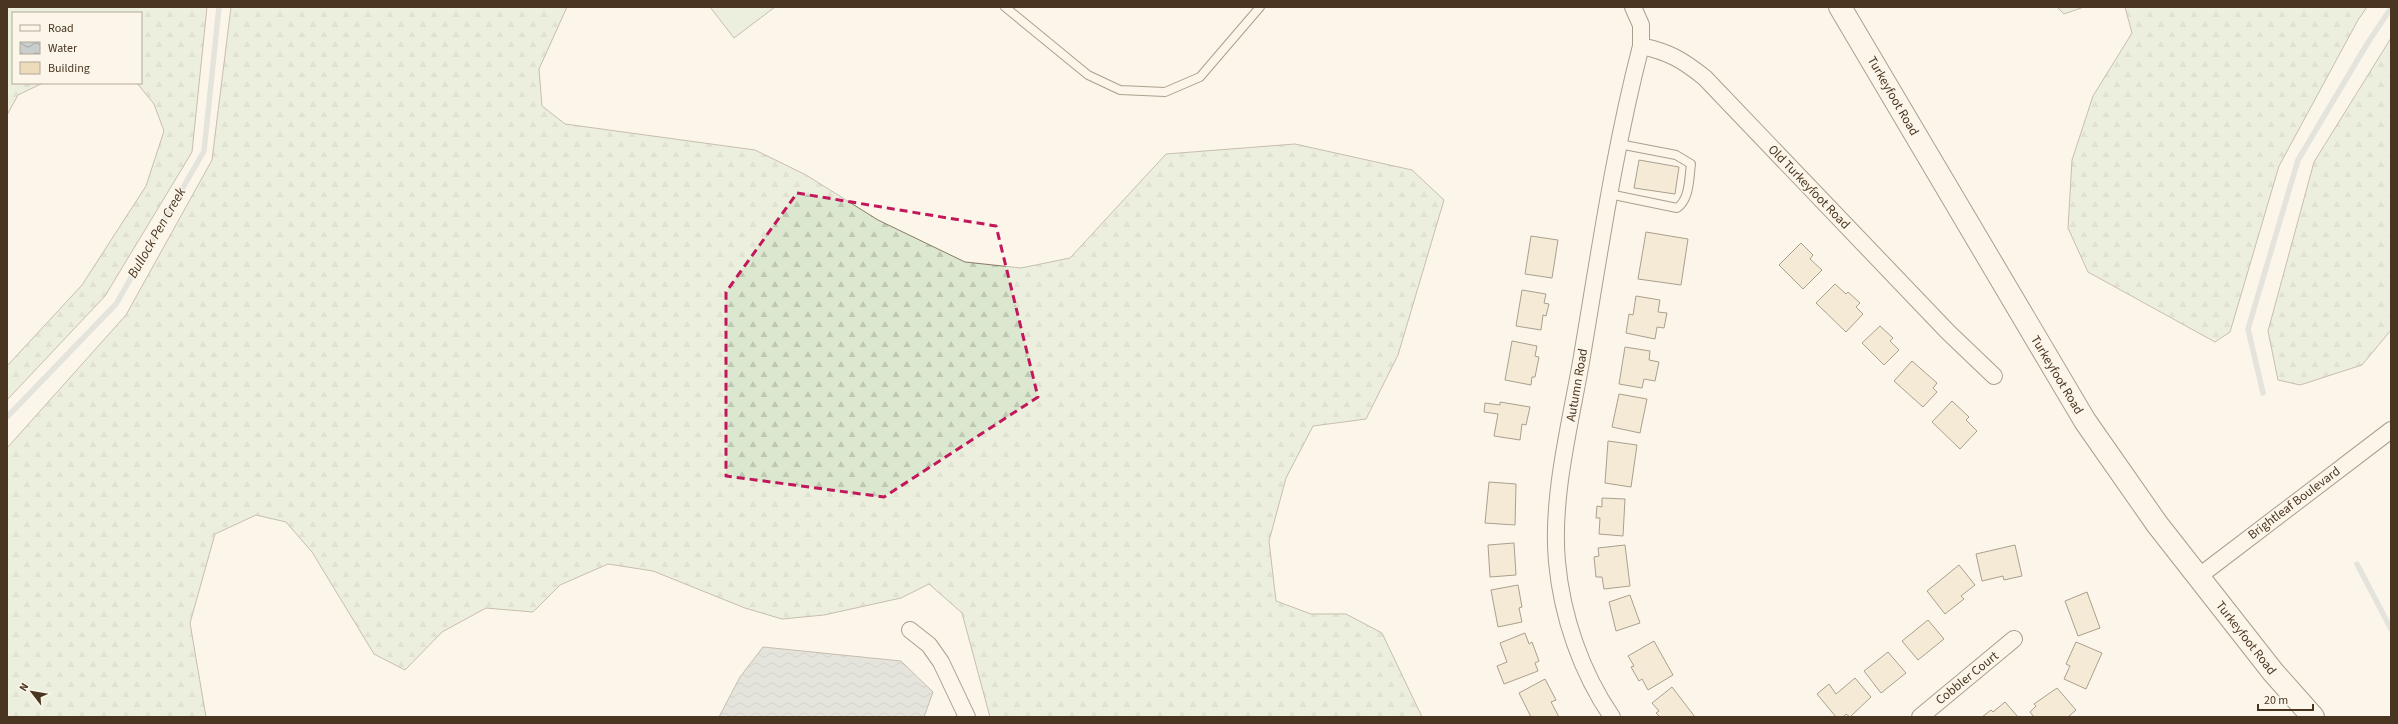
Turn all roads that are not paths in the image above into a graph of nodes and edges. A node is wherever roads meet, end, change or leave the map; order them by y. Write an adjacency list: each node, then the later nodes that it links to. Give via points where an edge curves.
1 (1005, 7): 2 (lane, via 1088,75 1120,90 1165,92 1200,78)
2 (1260, 7)
3 (1633, 7): 5 (street, via 1641,25)
4 (1840, 7): 10 (main road, Turkeyfoot Road, via 2085,421 2152,518)
5 (1641, 46): 6 (street, Autumn Road); 8 (street, Old Turkeyfoot Road, via 1663,50 1683,60 1705,78 1948,332)
6 (1619, 144): 7 (street, Autumn Road); 7 (lane, via 1676,155 1691,164 1688,189 1682,205 1678,208)
7 (1609, 194): 14 (street, Autumn Road, via 1559,492 1557,561 1567,617 1585,670)
8 (1994, 376)
9 (2391, 430): 10 (street, Brightleaf Boulevard)
10 (2198, 577): 16 (main road, Turkeyfoot Road, via 2273,672)
11 (910, 630): 13 (street, via 929,645 942,662)
12 (2014, 639): 15 (street, Cobbler Court)
13 (967, 717)
14 (1612, 717)
15 (1920, 717)
16 (2313, 717)

